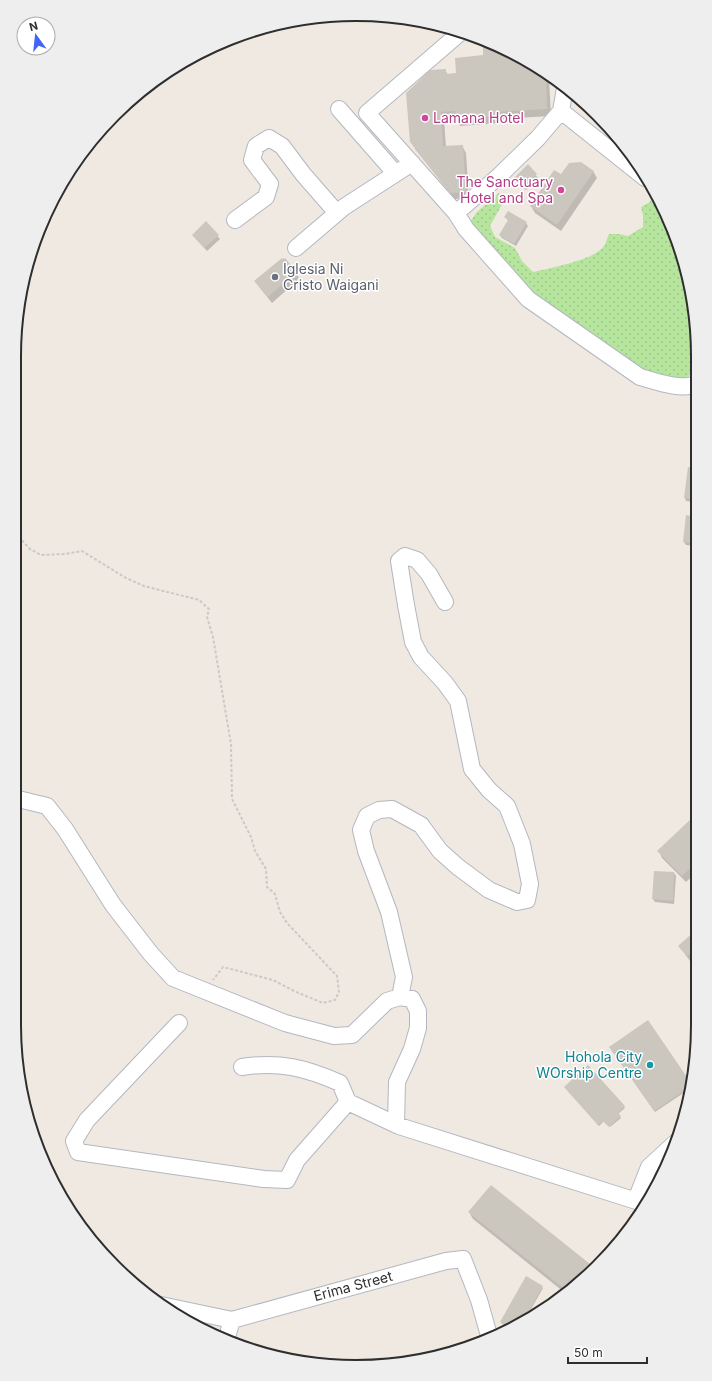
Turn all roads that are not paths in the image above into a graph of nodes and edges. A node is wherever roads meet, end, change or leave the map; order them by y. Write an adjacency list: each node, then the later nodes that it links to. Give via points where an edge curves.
1 (456, 36): 5 (street, via 367,113)
2 (564, 93): 4 (street)
3 (339, 109): 7 (street)
4 (560, 111): 6 (street); 9 (street, via 533,143)
5 (412, 163): 7 (street); 9 (street)
6 (635, 170)
7 (395, 173): 8 (street)
8 (337, 213): 10 (street, via 282,146 269,138 256,146 252,160 270,184 266,197); 11 (street)
9 (456, 213): 12 (street, via 466,229 528,299 640,377 661,383)
10 (235, 220)
11 (296, 248)
12 (691, 386)
13 (445, 602): 15 (street, via 429,574 417,560 405,556 399,561 413,642 421,657 458,701 472,769 489,790 507,806 522,844 530,884 528,900 518,902 489,890 440,850 421,825 392,809 379,810 367,816 361,830 390,919 404,976)
14 (21, 800): 15 (street, via 47,806 65,829 113,905 151,954 174,978 285,1023 334,1036 352,1035 387,1001)
15 (400, 997): 19 (street, via 412,1000 418,1011 418,1028 412,1049 397,1082)
16 (179, 1023): 18 (street, via 87,1120 74,1141 78,1152 264,1180 287,1180 297,1160)
17 (242, 1067): 18 (street, via 258,1064 284,1065 319,1074 340,1083)
18 (348, 1102): 19 (street)
19 (396, 1125): 22 (street)
20 (665, 1152): 21 (street, via 649,1167)
21 (642, 1200)
22 (641, 1202)
23 (177, 1308): 24 (street, Erima Street)
24 (232, 1320): 25 (street, Erima Street, via 463,1258); 26 (street)
25 (488, 1332)
26 (228, 1334)

